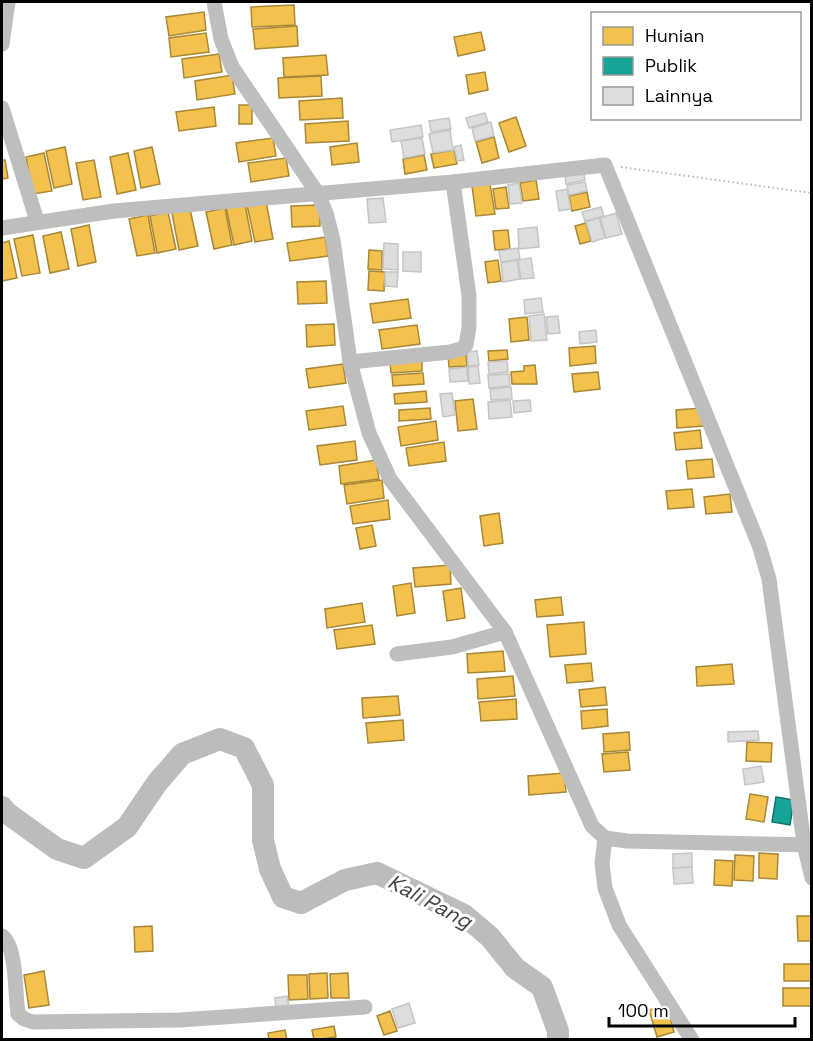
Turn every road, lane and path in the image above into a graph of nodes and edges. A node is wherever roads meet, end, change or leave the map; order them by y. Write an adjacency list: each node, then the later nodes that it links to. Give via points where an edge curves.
1 (8, 2): 3 (street)
2 (214, 2): 8 (street, via 220,39 232,67)
3 (2, 44)
4 (2, 108): 9 (street)
5 (604, 165): 6 (street); 7 (path); 15 (street, via 769,579)
6 (453, 182): 8 (street); 11 (street, via 469,296 466,345 450,352)
7 (812, 193)
8 (318, 194): 9 (street); 11 (street, via 333,240)
9 (38, 221): 10 (street)
10 (2, 228)
11 (350, 362): 12 (street, via 369,433 390,479)
12 (505, 633): 13 (street, via 452,647); 14 (street, via 587,818)
13 (397, 654)
14 (605, 838): 15 (street); 19 (street, via 605,888 619,925)
15 (808, 845): 16 (street)
16 (812, 878)
17 (2, 936): 18 (street, via 11,949 18,1014 33,1022 180,1020)
18 (365, 1007)
19 (692, 1040)

